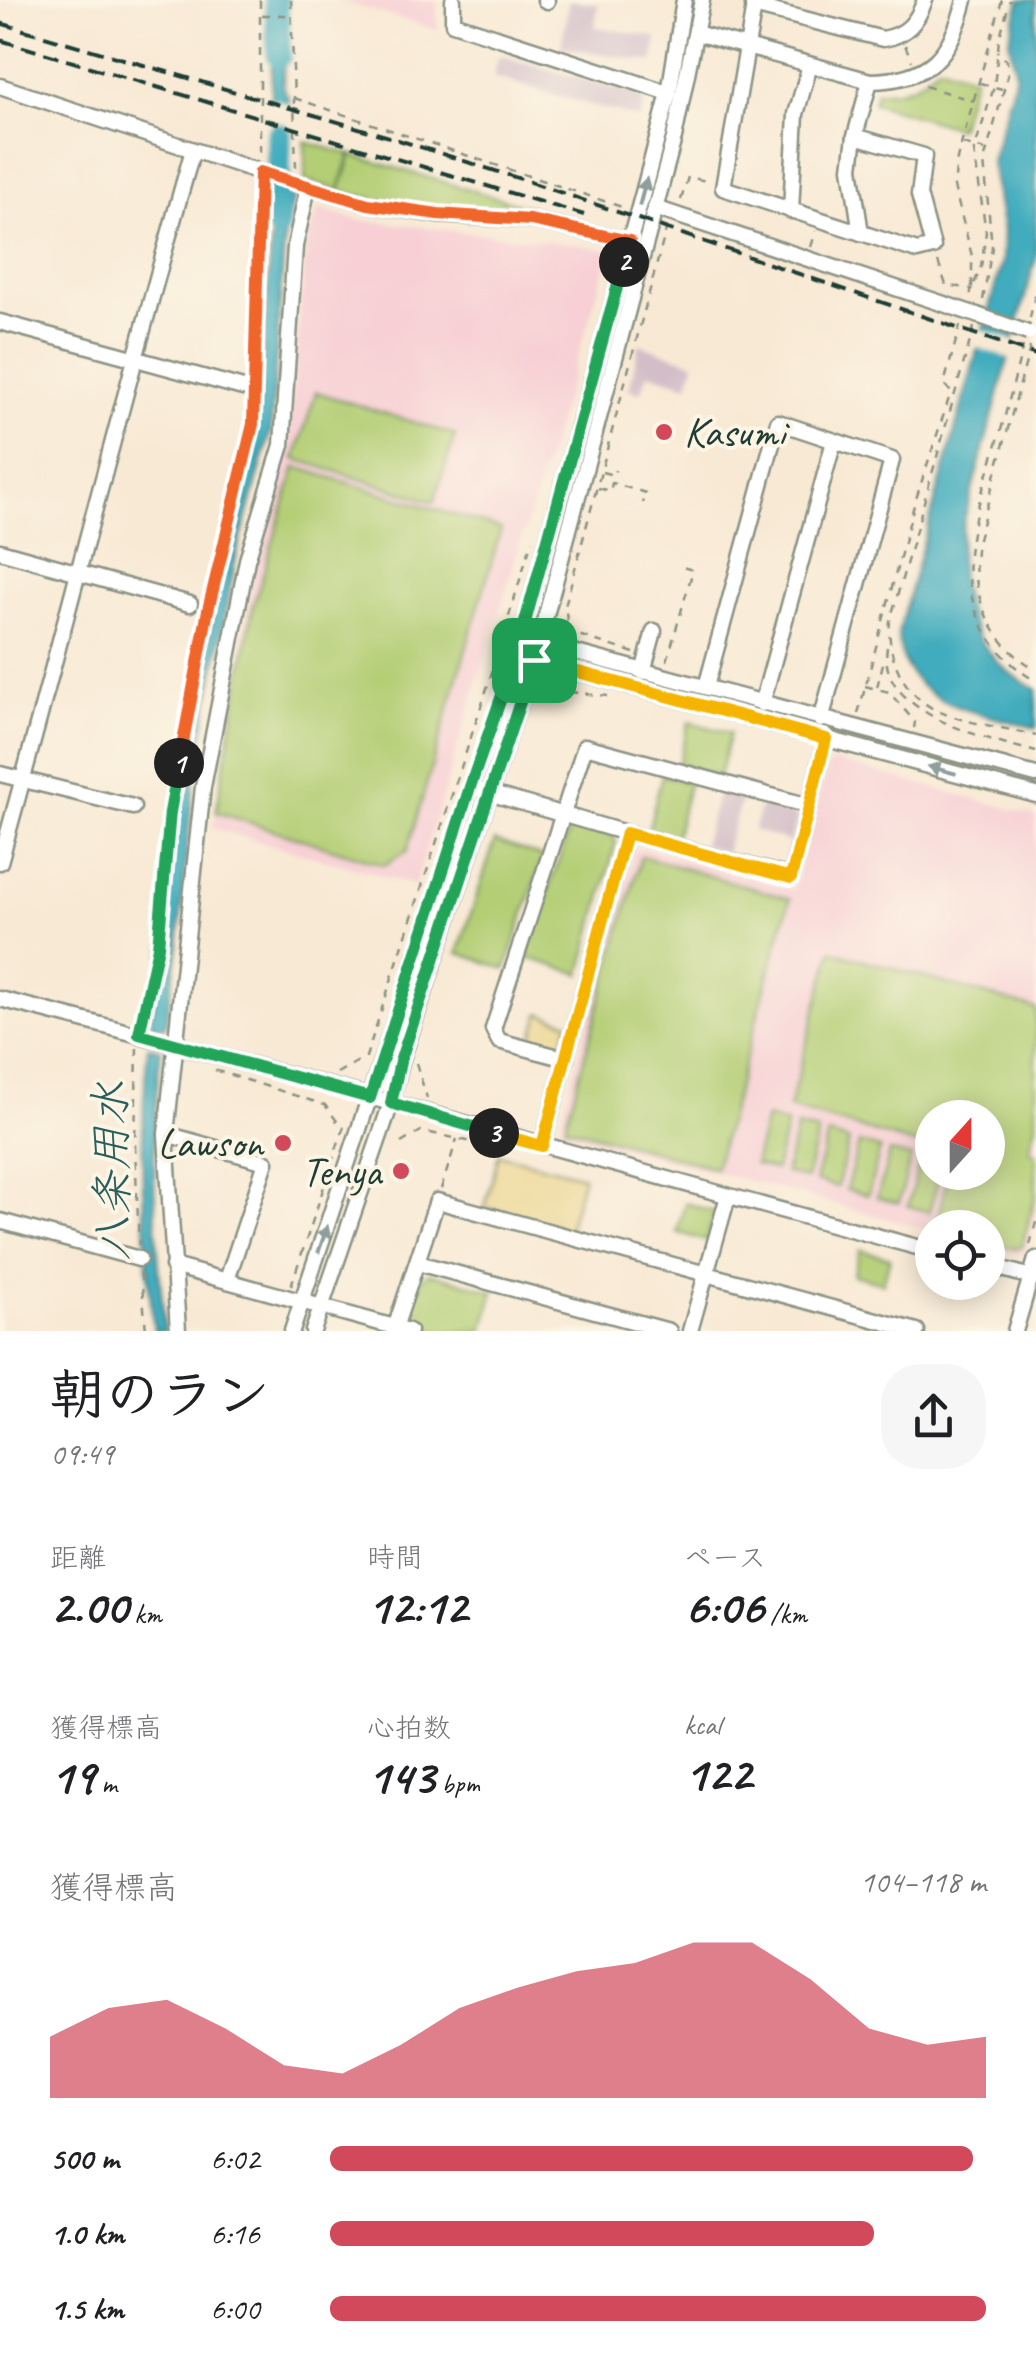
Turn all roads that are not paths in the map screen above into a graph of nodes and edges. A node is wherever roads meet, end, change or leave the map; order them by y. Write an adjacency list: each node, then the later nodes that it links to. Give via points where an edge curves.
1 (453, 0): 12 (street, via 453,23)
2 (684, 0): 12 (street)
3 (702, 0): 7 (street)
4 (925, 0): 6 (street, via 916,22 883,39)
5 (965, 0): 10 (street, via 944,54 918,73)
6 (754, 3): 8 (street)
7 (696, 33): 8 (street); 16 (street)
8 (746, 47): 9 (street); 17 (street, via 723,188)
9 (810, 65): 10 (street); 17 (street, via 796,114)
10 (870, 81): 13 (street)
11 (0, 86): 14 (street)
12 (669, 93): 19 (street, one-way to 12)
13 (855, 136): 18 (street, via 851,168); 18 (street, via 924,156 919,195 933,246 918,251)
14 (193, 150): 15 (street); 22 (street)
15 (299, 184): 19 (street, via 408,211 530,220); 50 (street, via 282,445 247,560 203,787)
16 (668, 209): 21 (street, bridge); 30 (street)
17 (791, 210): 18 (street)
18 (861, 233)
19 (630, 241): 29 (street)
20 (0, 322): 22 (street)
21 (1032, 335)
22 (133, 358): 23 (street); 26 (street)
23 (243, 388)
24 (834, 441): 34 (street, via 778,422); 35 (street); 36 (street, via 892,460)
25 (0, 551): 26 (street)
26 (78, 573): 27 (street); 40 (street)
27 (190, 604)
28 (654, 631): 33 (street)
29 (520, 638): 30 (street); 31 (street)
30 (539, 643): 32 (street); 33 (street)
31 (516, 655): 32 (street); 41 (street)
32 (534, 660): 37 (street); 42 (street)
33 (643, 672): 34 (street)
34 (706, 687): 35 (street)
35 (762, 704): 36 (street)
36 (821, 720): 39 (street)
37 (826, 739): 43 (street, one-way to 37); 44 (street)
38 (0, 774): 40 (street)
39 (1036, 775)
40 (23, 780): 45 (street); 48 (street)
41 (470, 787): 42 (street); 52 (street)
42 (489, 793): 46 (street); 53 (street)
43 (1036, 795)
44 (809, 806): 46 (street, via 585,746); 47 (street, via 791,878)
45 (133, 808)
46 (564, 817): 47 (street); 51 (street, via 493,1029 499,1041)
47 (626, 833): 51 (street)
48 (0, 862)
49 (0, 998): 50 (street)
50 (169, 1041): 52 (street); 54 (street)
51 (566, 1059): 55 (street)
52 (370, 1098): 53 (street); 67 (street, one-way to 52)
53 (391, 1103): 55 (street); 68 (street)
54 (166, 1134): 62 (street); 66 (street, via 266,1162)
55 (542, 1146): 56 (street)
56 (728, 1196): 58 (street); 64 (street)
57 (0, 1221): 60 (street)
58 (915, 1246)
59 (1032, 1255): 65 (street)
60 (140, 1258)
61 (418, 1262): 64 (street, via 438,1201); 69 (street); 73 (street)
62 (172, 1266): 66 (street); 70 (street)
63 (1005, 1270): 65 (street)
64 (707, 1274): 74 (street); 75 (street)
65 (1033, 1277): 76 (street)
66 (226, 1280): 67 (street)
67 (294, 1300): 68 (street); 71 (street)
68 (321, 1308): 69 (street); 72 (street)
69 (399, 1330)
70 (178, 1331)
71 (292, 1331)
72 (313, 1331)
73 (669, 1331)
74 (690, 1331)
75 (918, 1331)
76 (1015, 1331)

